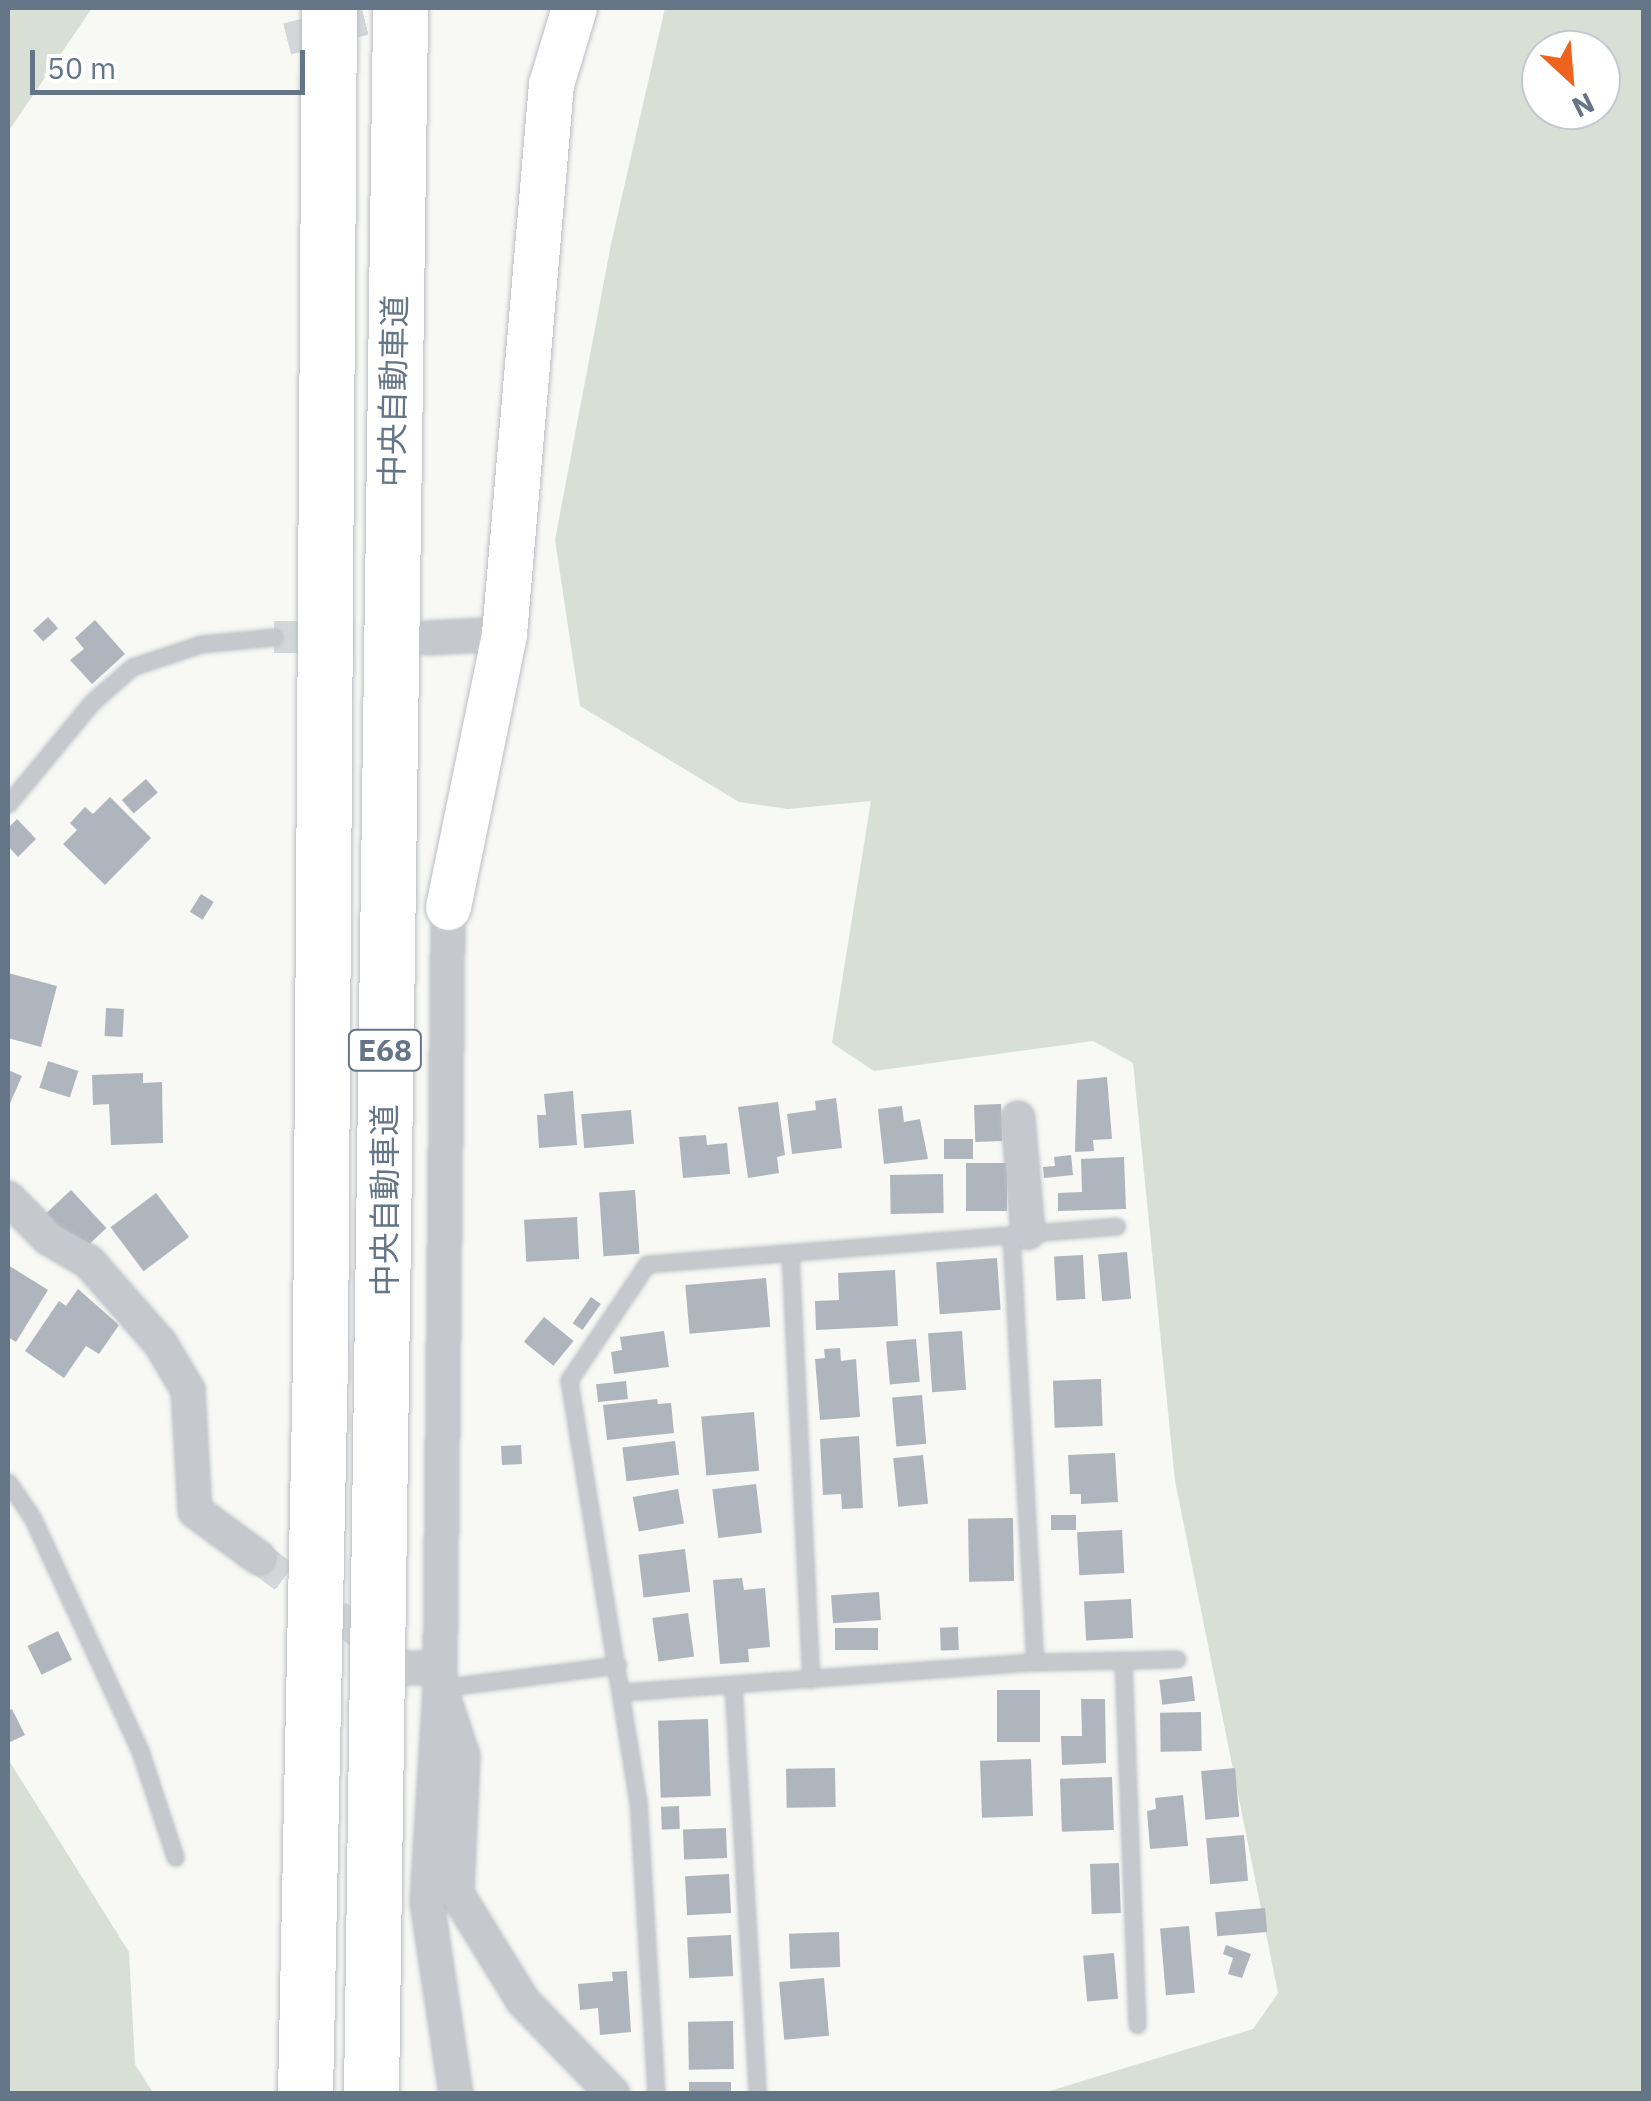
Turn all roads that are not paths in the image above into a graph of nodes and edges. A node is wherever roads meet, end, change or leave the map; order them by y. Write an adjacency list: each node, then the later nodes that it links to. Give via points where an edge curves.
1 (329, 8): 27 (highway, 中央自動車道 / E68, via 320,1357)
2 (574, 8): 4 (street, via 552,84)
3 (402, 20): 28 (highway, 中央自動車道 / E68)
4 (504, 634): 6 (street); 8 (street)
5 (274, 637): 7 (lane, via 201,644 132,667 92,702)
6 (428, 638)
7 (8, 804)
8 (448, 907): 21 (street)
9 (1018, 1118): 12 (street)
10 (8, 1198): 15 (street, via 48,1238 88,1262 160,1343 188,1390 195,1512)
11 (1116, 1226): 12 (lane)
12 (1020, 1234): 13 (lane); 18 (lane)
13 (790, 1253): 19 (lane, via 647,1264 568,1380); 22 (lane)
14 (8, 1482): 25 (lane, via 32,1517 140,1751)
15 (259, 1558)
16 (1177, 1659): 17 (lane)
17 (1123, 1660): 18 (lane); 26 (lane)
18 (1036, 1662): 22 (lane)
19 (618, 1664): 21 (lane); 24 (lane)
20 (407, 1668): 21 (street)
21 (440, 1678): 29 (street, via 427,1902); 30 (street, via 463,1756 457,1894 523,2001)
22 (812, 1679): 23 (lane)
23 (733, 1684): 24 (lane); 32 (lane)
24 (624, 1692): 31 (lane, via 638,1802)
25 (175, 1858)
26 (1137, 2025)
27 (305, 2094)
28 (370, 2094)
29 (456, 2094)
30 (613, 2094)
31 (656, 2094)
32 (756, 2094)

